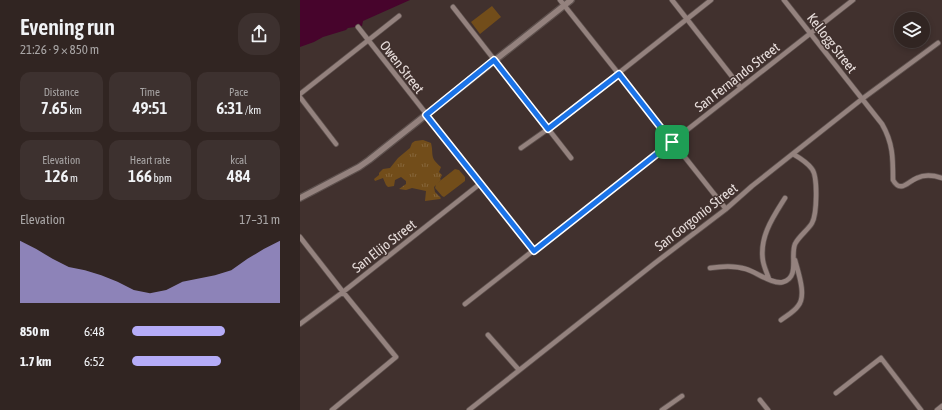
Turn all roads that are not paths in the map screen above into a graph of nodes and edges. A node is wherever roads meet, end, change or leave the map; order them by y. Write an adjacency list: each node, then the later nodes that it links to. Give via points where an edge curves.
1 (560, 0): 7 (street)
2 (571, 0): 7 (street)
3 (672, 0): 10 (street)
4 (711, 0): 10 (street)
5 (784, 0): 12 (street, Kellogg Street)
6 (852, 0): 12 (street, San Fernando Street)
7 (564, 5): 15 (street); 16 (street)
8 (454, 7): 15 (street)
9 (399, 16): 13 (street)
10 (687, 19): 16 (street); 17 (street)
11 (358, 27): 13 (street, Owen Street)
12 (810, 34): 17 (street, San Fernando Street); 20 (street, Kellogg Street)
13 (368, 40): 18 (street); 21 (street, Owen Street)
14 (938, 43): 20 (street, San Gorgonio Street)
15 (494, 60): 21 (street); 22 (street)
16 (619, 74): 22 (street); 23 (street)
17 (741, 88): 23 (street, San Fernando Street)
18 (300, 94)
19 (300, 97): 24 (street)
20 (862, 99): 26 (street, San Gorgonio Street); 28 (street, Kellogg Street, via 888,135 893,152 895,184 904,186 916,178 930,175)
21 (426, 115): 29 (street, Owen Street); 30 (street, via 359,167)
22 (548, 129): 25 (street); 27 (street)
23 (672, 142): 32 (street); 34 (street, San Fernando Street)
24 (336, 144)
25 (521, 148)
26 (793, 154): 32 (street, San Gorgonio Street); 35 (street, via 812,169 815,176 816,205 811,224 795,245)
27 (571, 158)
28 (942, 178)
29 (480, 183): 34 (street, Owen Street); 38 (street, San Elijo Street)
30 (300, 198)
31 (785, 198): 37 (street, via 763,238 763,263)
32 (726, 209): 43 (street, San Gorgonio Street)
33 (300, 238): 38 (street)
34 (534, 251): 39 (street, San Fernando Street)
35 (794, 254): 37 (street, via 792,274 788,279 782,282); 40 (street, via 803,298 798,306)
36 (710, 268): 37 (street, via 736,266)
37 (769, 279)
38 (343, 292): 41 (street, San Elijo Street); 48 (street, via 396,357)
39 (465, 304)
40 (781, 320)
41 (300, 324)
42 (488, 335): 43 (street)
43 (519, 370): 49 (street, San Gorgonio Street)
44 (836, 393): 52 (street, via 881,358)
45 (682, 396): 50 (street)
46 (760, 400): 51 (street)
47 (942, 406): 53 (street)
48 (332, 410)
49 (469, 410)
50 (662, 410)
51 (768, 410)
52 (921, 410)
53 (937, 410)

